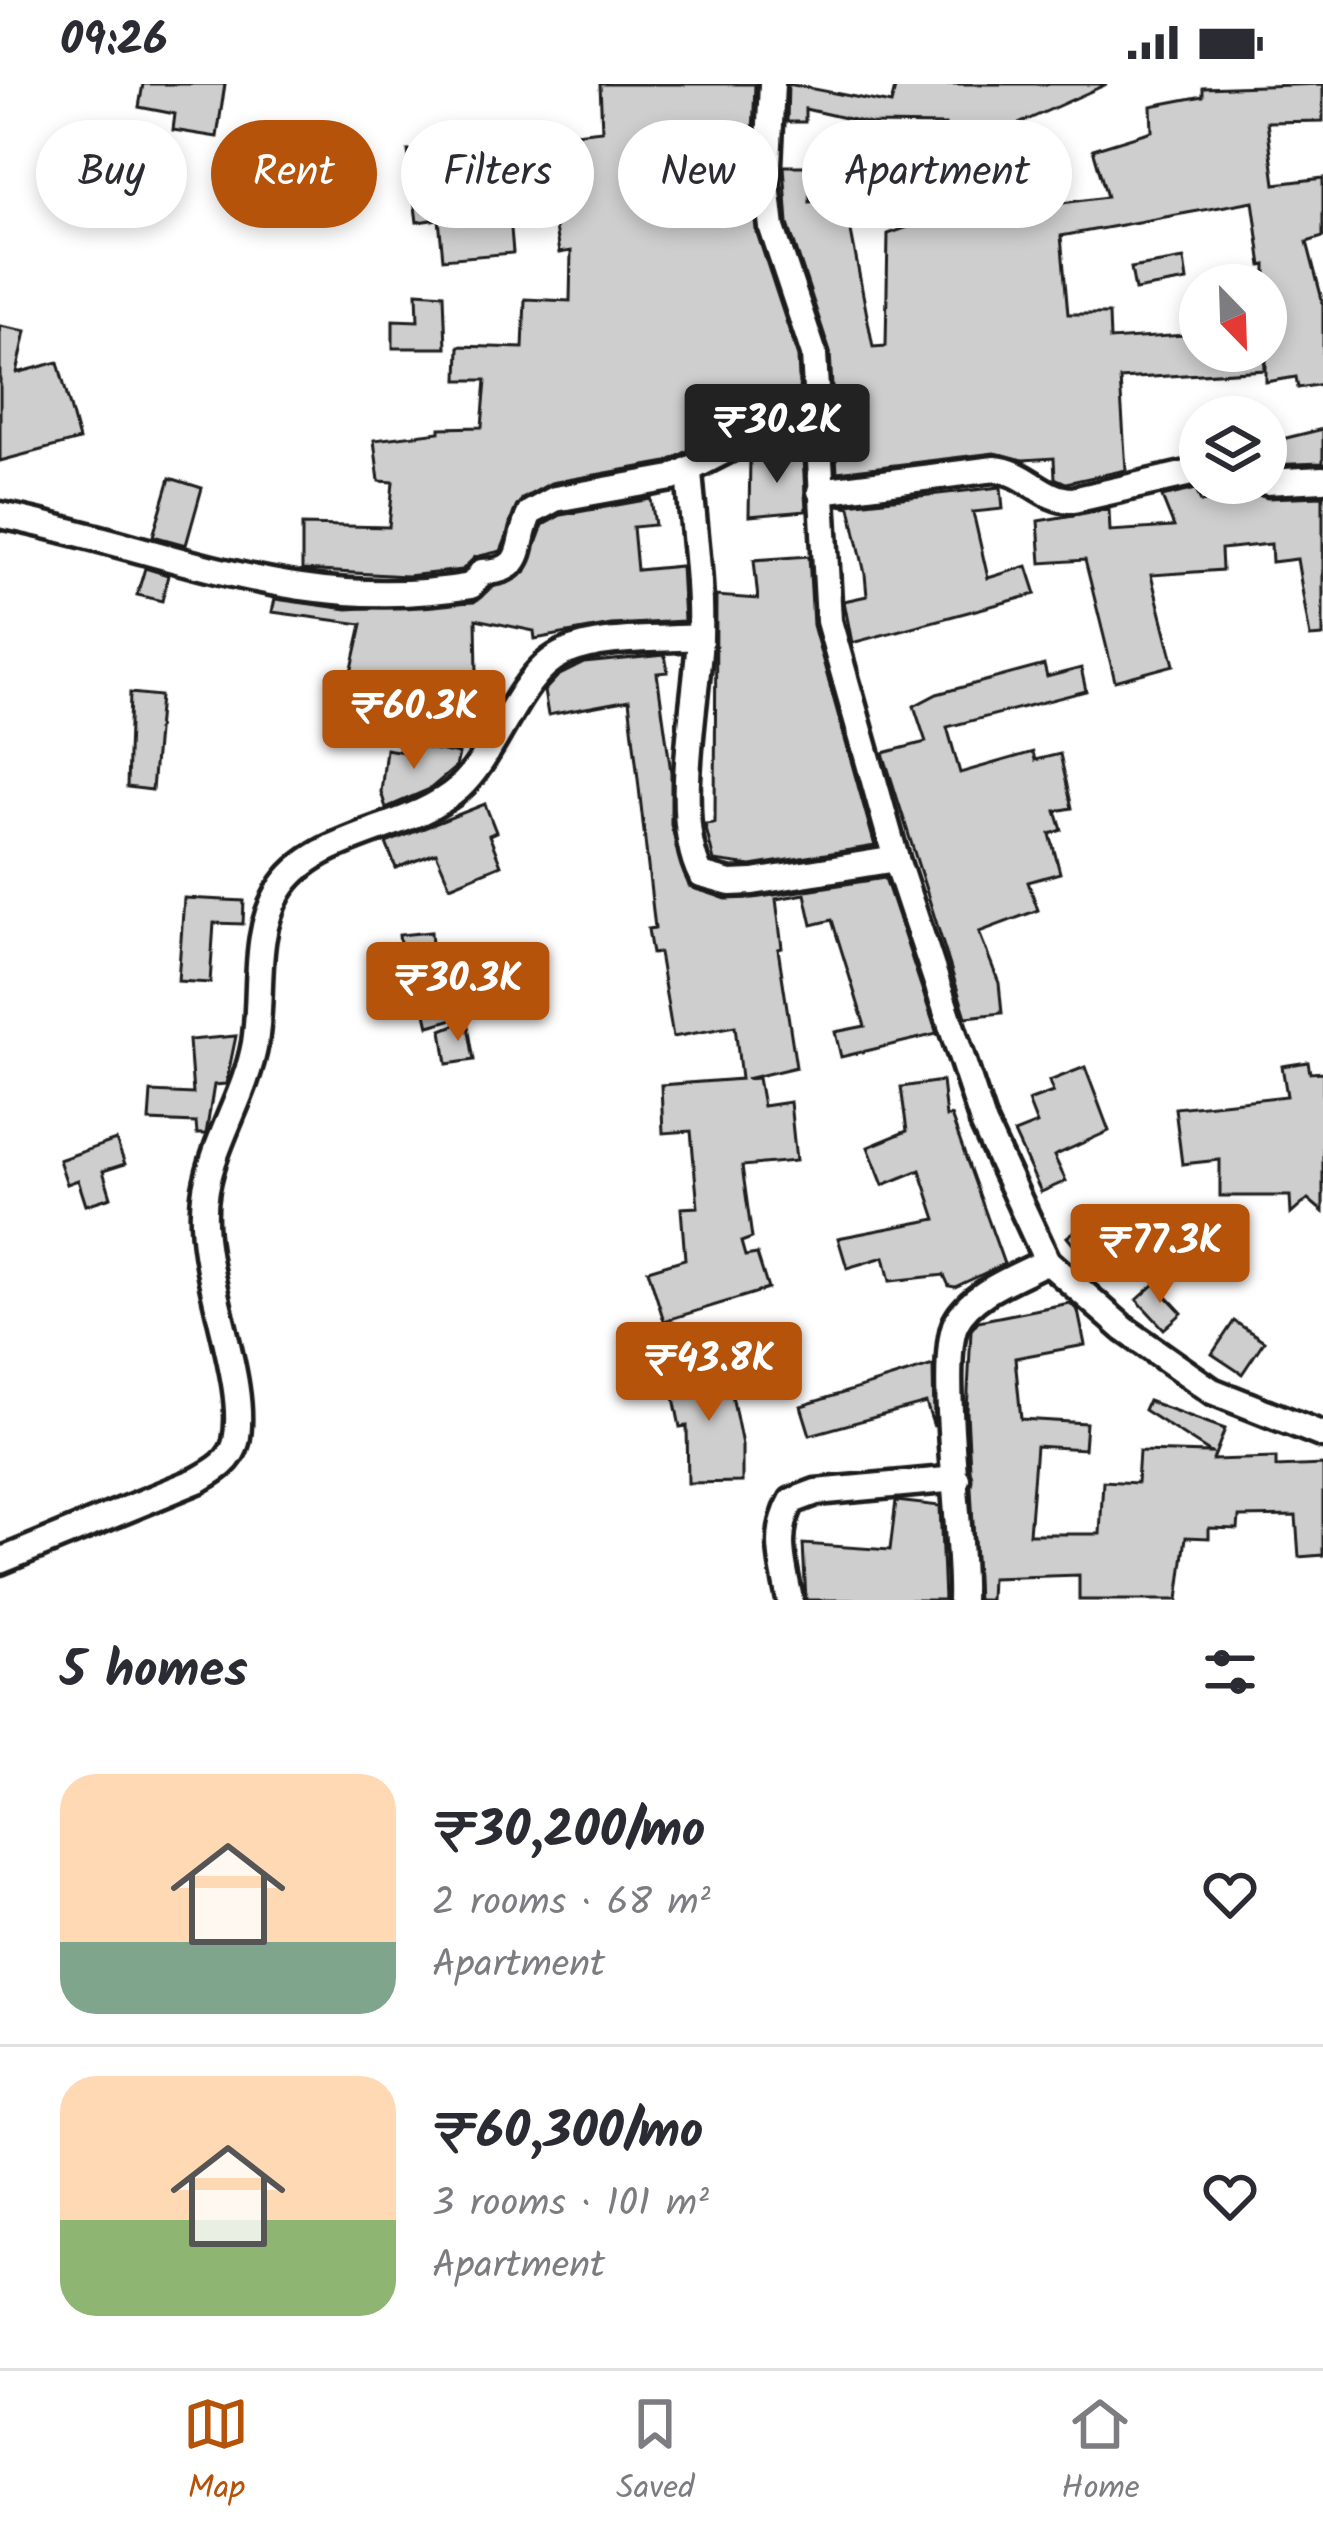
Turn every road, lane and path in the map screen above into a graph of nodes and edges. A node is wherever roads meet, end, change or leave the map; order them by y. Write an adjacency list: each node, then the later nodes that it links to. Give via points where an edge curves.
1 (772, 84): 2 (street, via 772,228 814,354)
2 (818, 442): 3 (street, via 746,440); 7 (street)
3 (689, 471): 8 (street, via 540,506 524,525 514,563 447,590 320,594); 9 (street)
4 (1179, 476): 7 (street, via 1073,500 995,469)
5 (1323, 479): 6 (street)
6 (1287, 481)
7 (820, 491): 10 (street, via 829,621)
8 (0, 515)
9 (700, 637): 10 (street, via 688,774 701,875 730,884); 14 (street, via 562,653 535,676 459,788 290,874 267,918 255,1041 205,1194 236,1446 199,1480)
10 (896, 859): 11 (street, via 983,1125)
11 (1047, 1261): 12 (street, via 1212,1391); 13 (street, via 983,1295 955,1325)
12 (1323, 1435)
13 (957, 1479): 15 (street, via 792,1501 780,1535); 16 (street)
14 (0, 1561)
15 (790, 1600)
16 (961, 1600)

